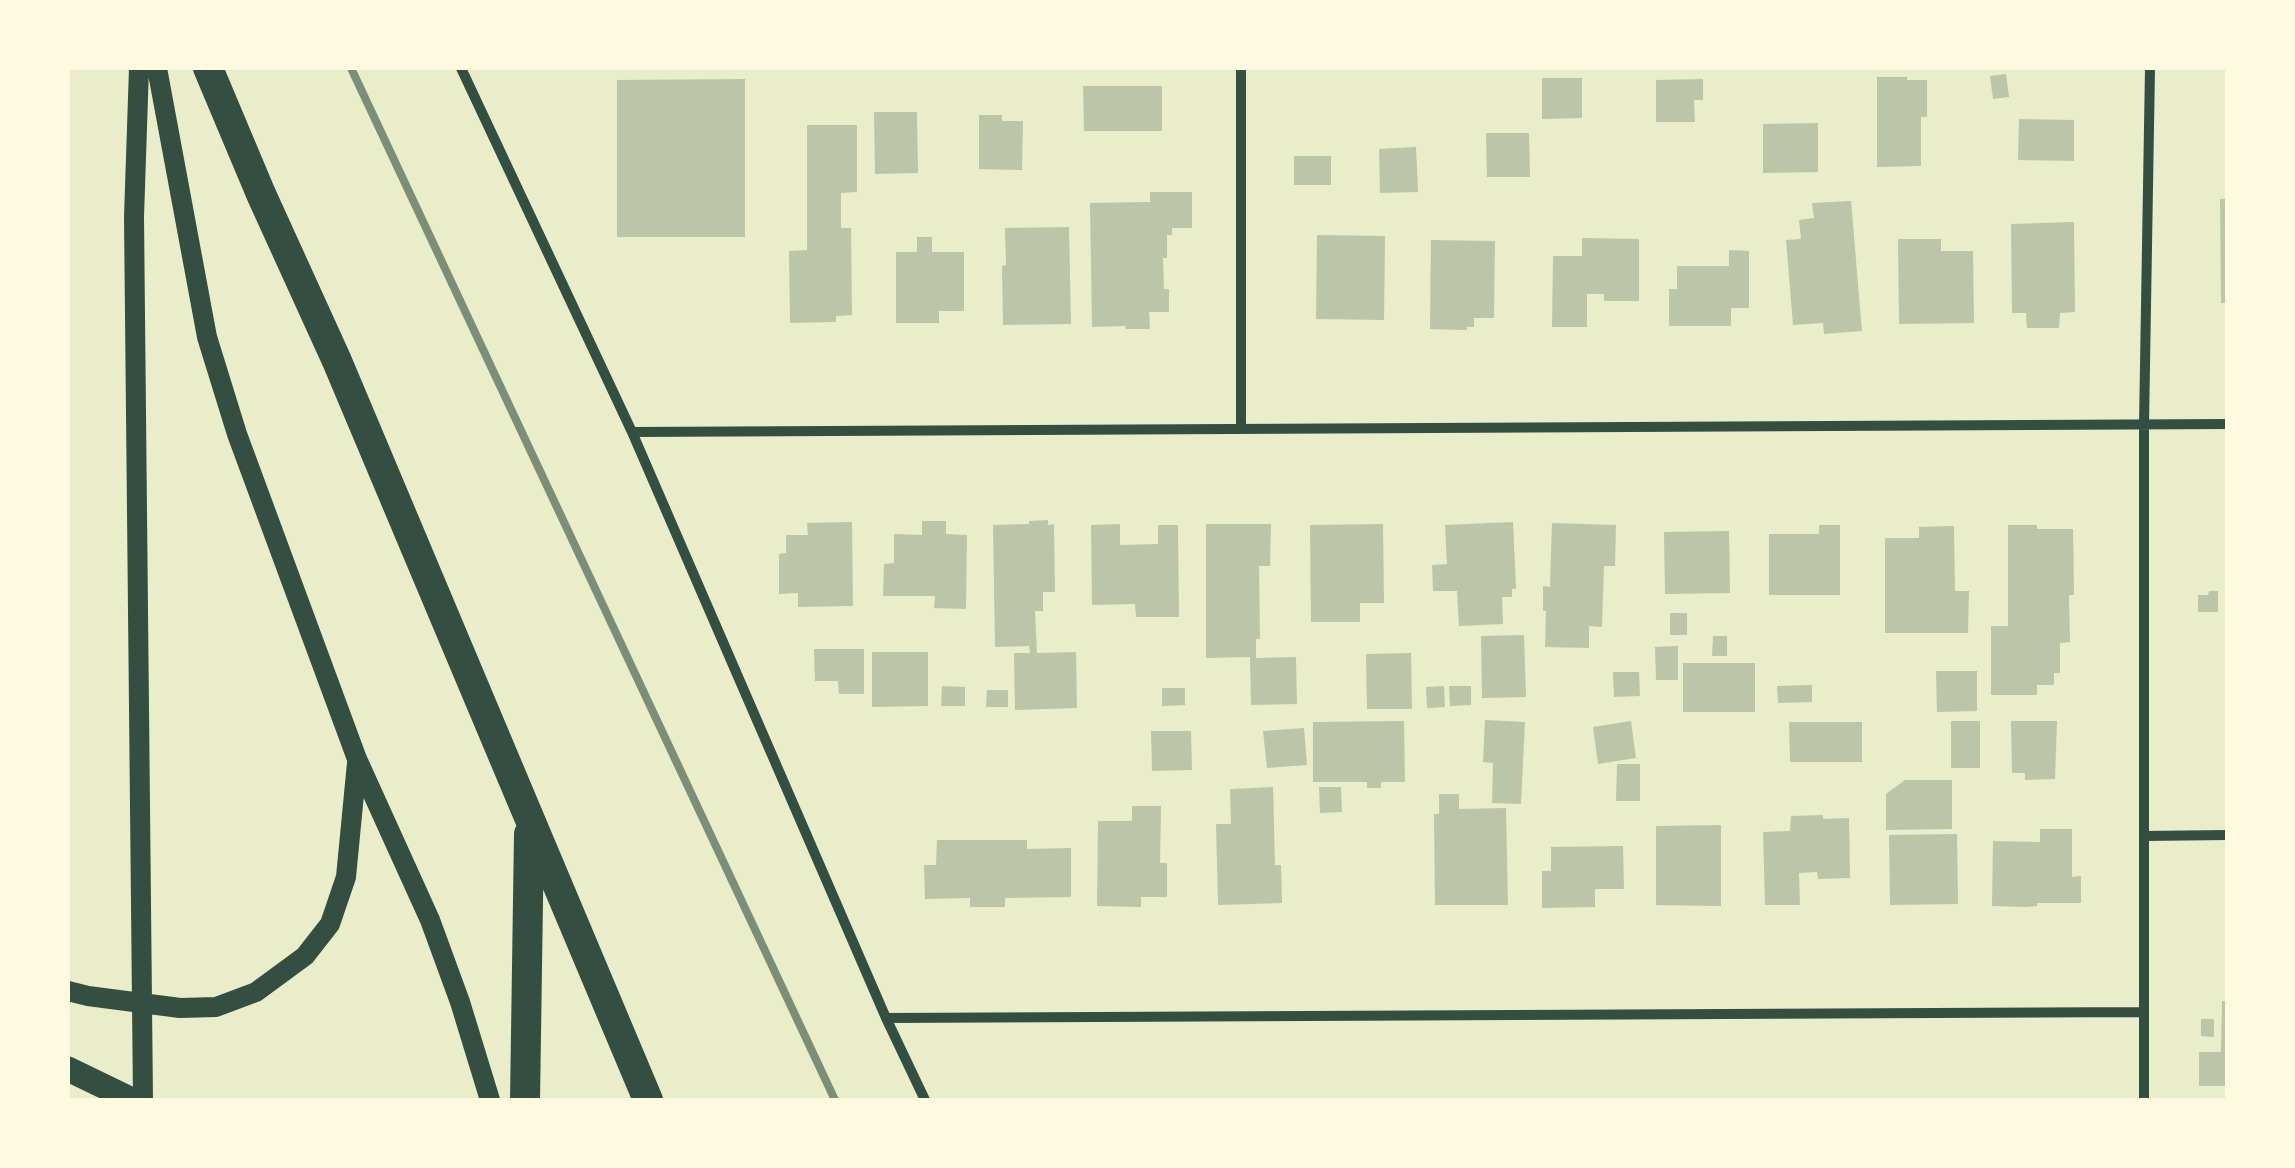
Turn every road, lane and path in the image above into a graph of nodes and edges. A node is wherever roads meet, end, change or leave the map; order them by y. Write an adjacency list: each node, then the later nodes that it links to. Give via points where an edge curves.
1 (138, 68): 20 (main road)
2 (157, 68): 11 (main road, via 207,337)
3 (208, 68): 12 (highway)
4 (461, 68): 10 (street)
5 (1240, 68): 9 (street)
6 (2150, 68): 7 (street)
7 (2144, 424): 8 (street); 9 (street); 14 (street)
8 (2228, 424)
9 (1241, 429): 10 (street)
10 (632, 432): 17 (street)
11 (357, 760): 15 (main road, via 346,877 330,924 305,956 256,992 216,1007); 21 (main road, via 430,920)
12 (530, 820): 22 (highway); 23 (highway)
13 (2228, 835): 14 (street)
14 (2144, 836): 16 (street)
15 (68, 991)
16 (2144, 1012): 17 (street); 25 (street)
17 (886, 1018): 24 (street)
18 (68, 1069): 19 (main road)
19 (132, 1100)
20 (142, 1100)
21 (490, 1100)
22 (525, 1100)
23 (648, 1100)
24 (925, 1100)
25 (2144, 1100)

